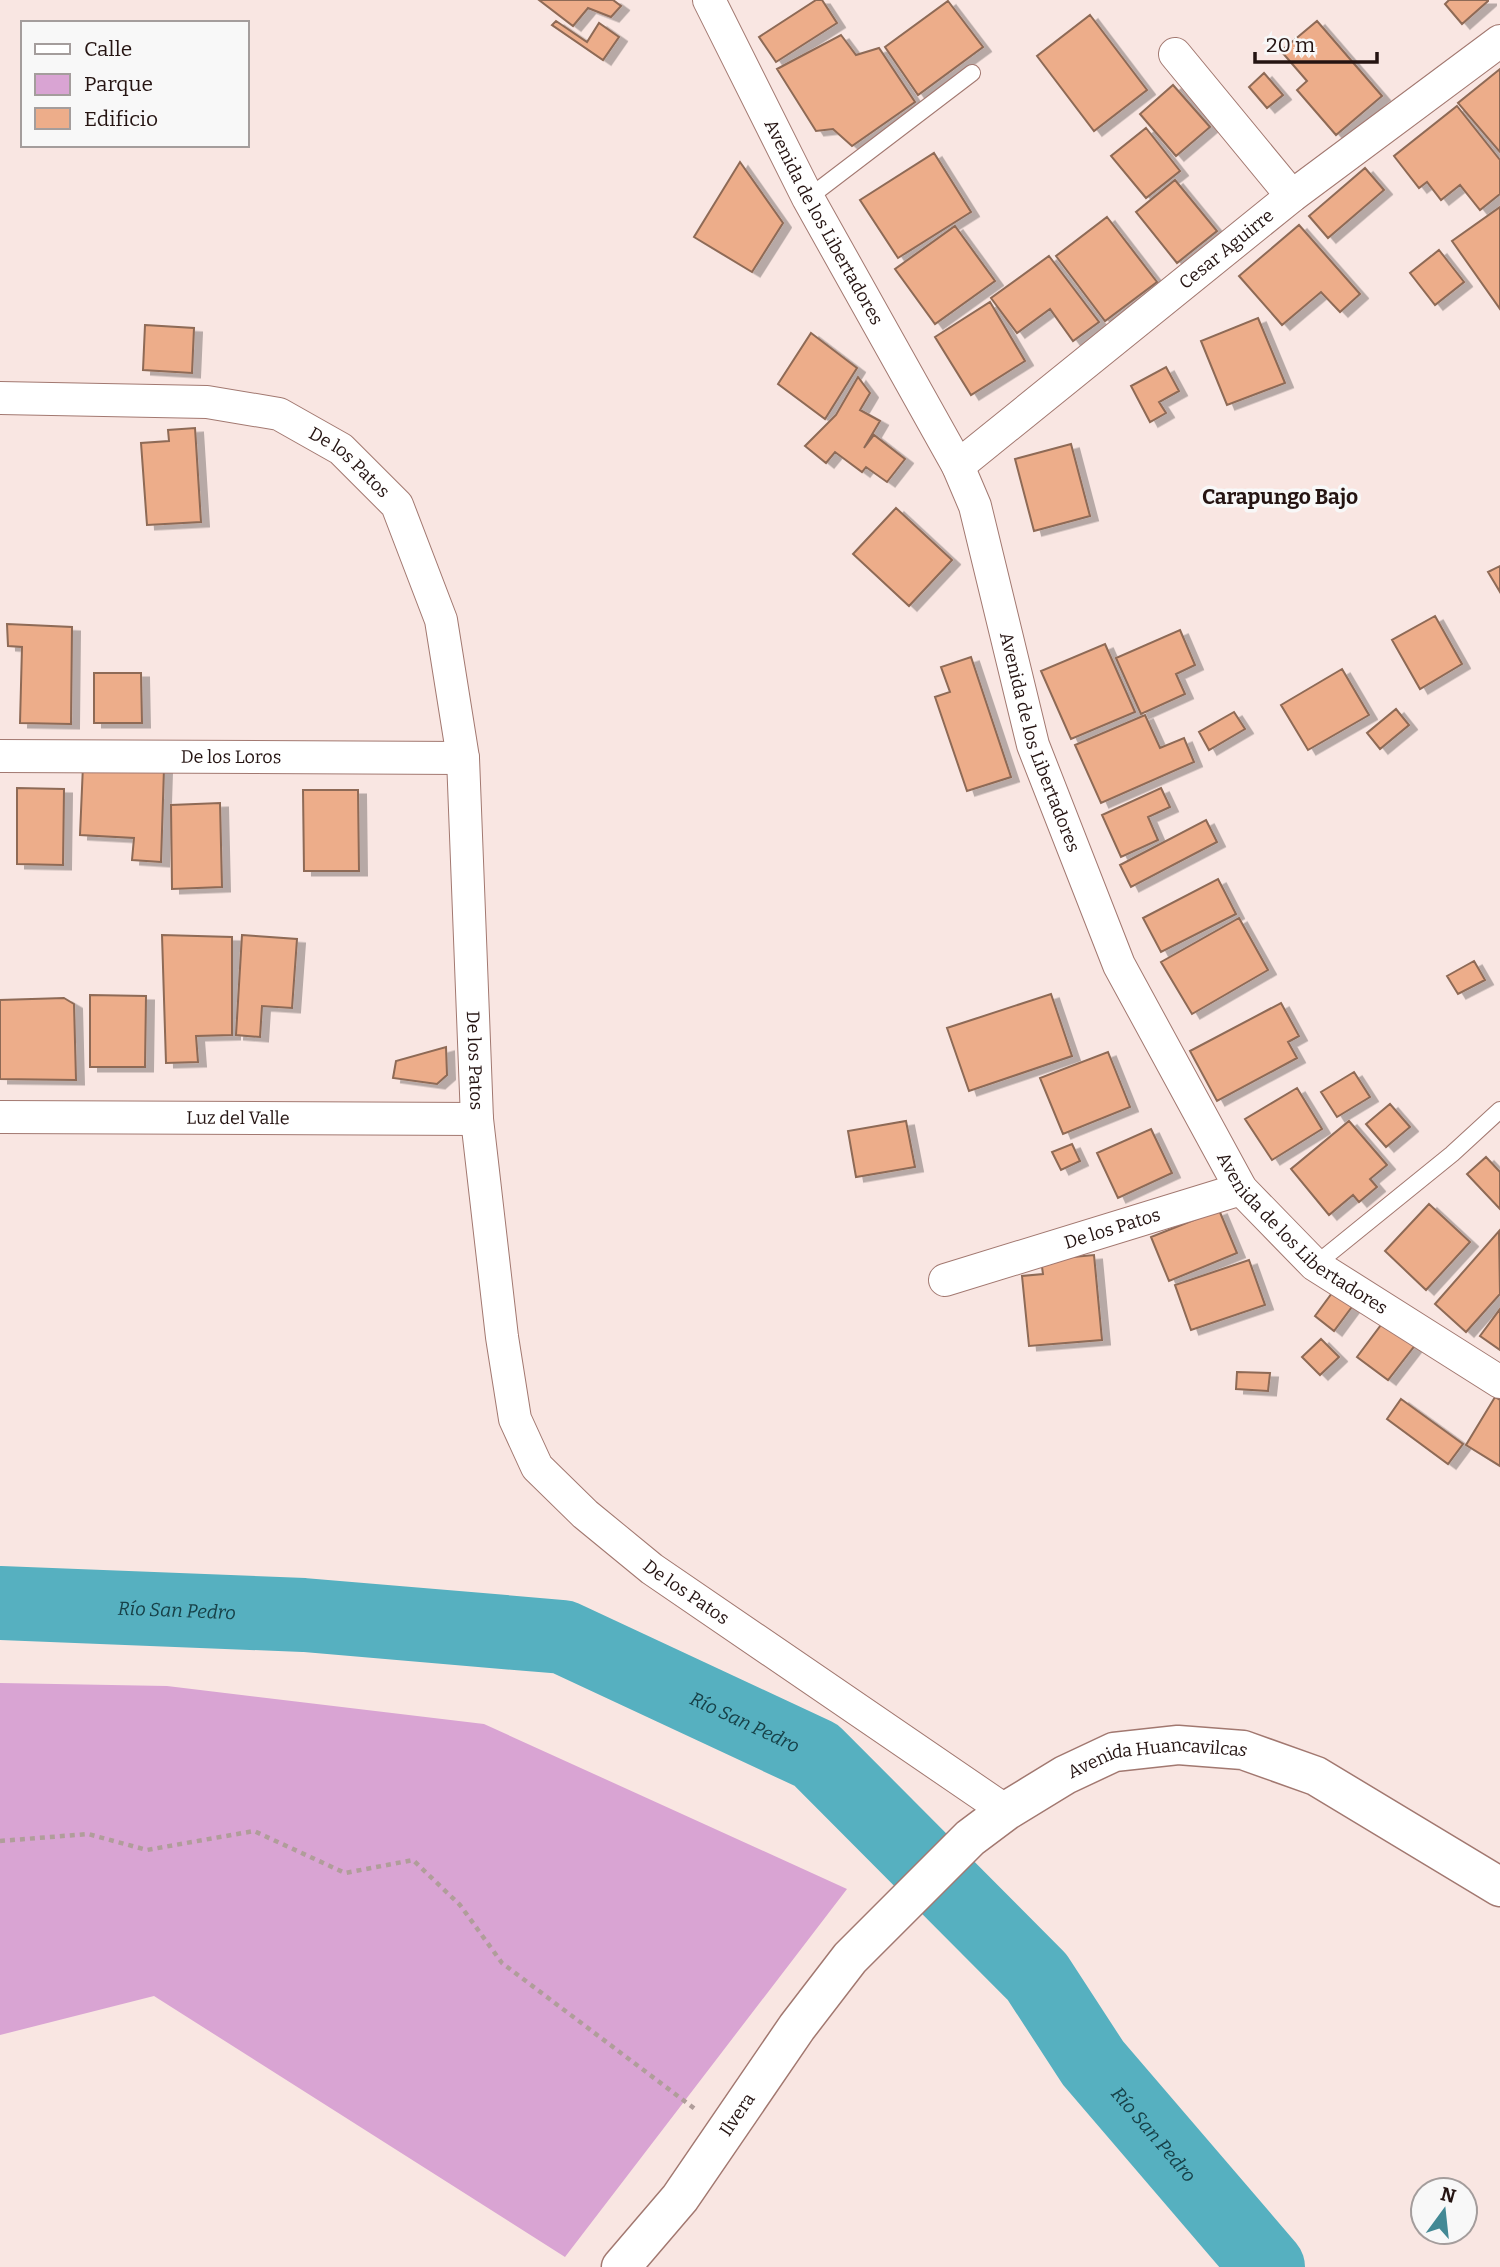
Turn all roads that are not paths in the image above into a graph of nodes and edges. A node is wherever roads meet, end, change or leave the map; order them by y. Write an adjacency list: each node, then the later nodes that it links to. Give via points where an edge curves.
1 (709, 0): 6 (street, Avenida de los Libertadores)
2 (1500, 41): 5 (street, Cesar Aguirre)
3 (1175, 54): 5 (street)
4 (972, 73): 6 (lane)
5 (1292, 196): 8 (street, Cesar Aguirre)
6 (807, 198): 8 (street, Avenida de los Libertadores)
7 (0, 398): 10 (street, De los Patos, via 207,402 279,414 341,449 397,505 441,620)
8 (958, 466): 14 (street, Avenida de los Libertadores, via 975,506 1033,745 1119,965)
9 (0, 756): 10 (street, De los Loros)
10 (463, 758): 13 (street, De los Patos)
11 (1500, 1110): 15 (lane)
12 (0, 1117): 13 (street, Luz del Valle)
13 (477, 1119): 18 (street, De los Patos, via 515,1419 537,1466 585,1514 652,1569)
14 (1241, 1189): 15 (street, Avenida de los Libertadores); 16 (street, De los Patos)
15 (1315, 1265): 17 (street, Avenida de los Libertadores)
16 (945, 1280)
17 (1500, 1381)
18 (1006, 1811): 19 (street, Avenida Huancavilcas, via 1114,1752 1178,1745 1243,1750 1316,1776); 20 (street, Avenida Huancavilcas, via 970,1838)
19 (1500, 1887)
20 (850, 1958): 21 (street, Ilvera, via 680,2197)
21 (621, 2267)

